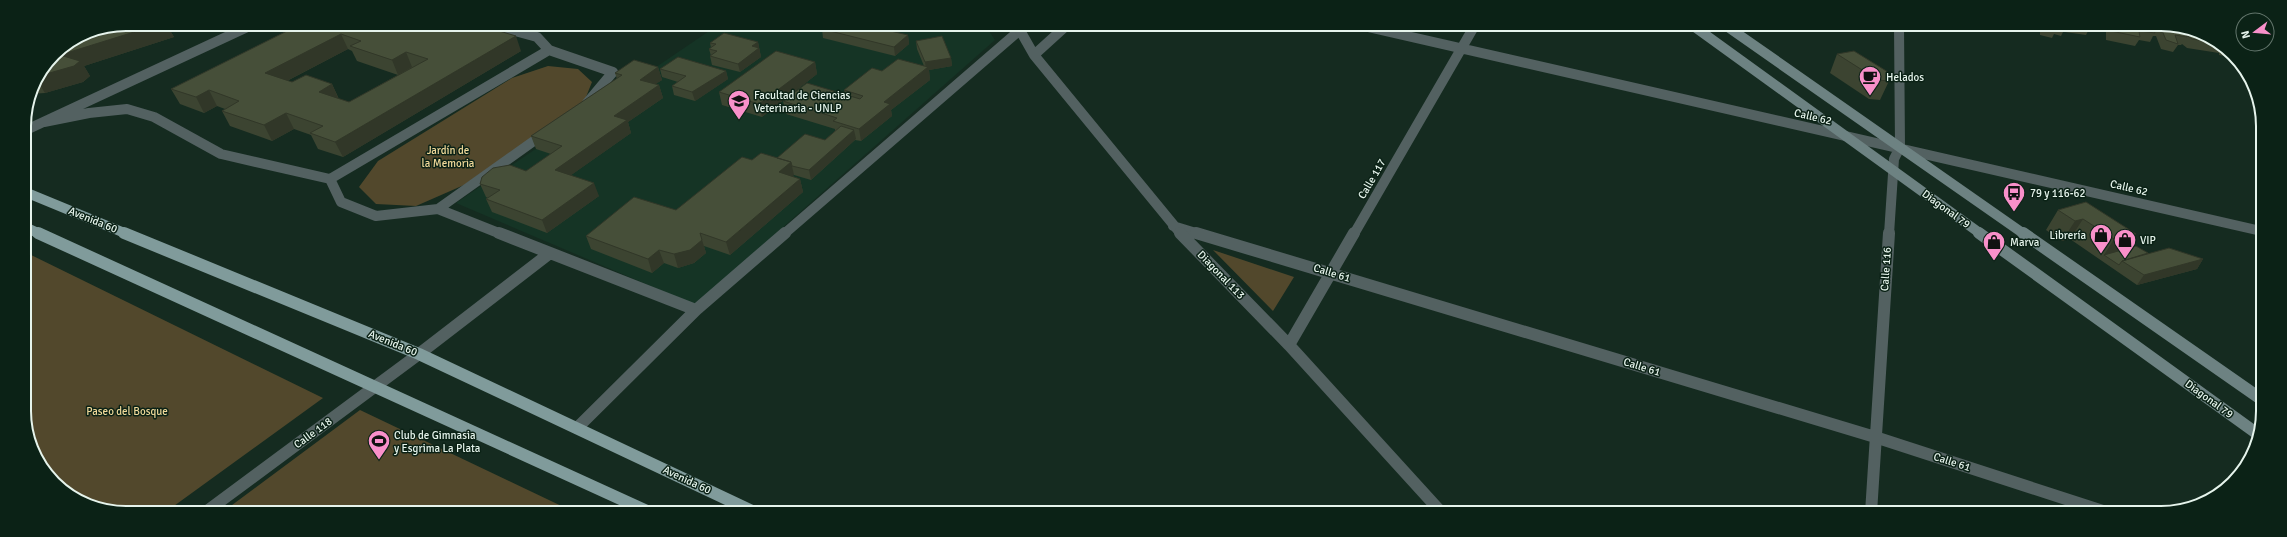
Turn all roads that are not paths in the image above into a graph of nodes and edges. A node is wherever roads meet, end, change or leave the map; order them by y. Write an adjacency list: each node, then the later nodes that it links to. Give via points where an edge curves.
1 (239, 31): 15 (street)
2 (513, 31): 12 (street, via 537,38)
3 (1016, 31): 29 (street)
4 (1021, 31): 13 (street, Diagonal 113)
5 (1060, 31): 13 (street)
6 (1386, 31): 11 (street, Calle 62)
7 (1471, 31): 11 (street, Calle 117)
8 (1699, 31): 18 (main road, Diagonal 79)
9 (1732, 31): 19 (main road)
10 (1899, 31): 19 (street, Calle 116)
11 (1461, 48): 18 (street, Calle 62); 28 (street, Calle 117)
12 (549, 50): 14 (street, via 612,72 589,102); 21 (street)
13 (1034, 55): 24 (street, Diagonal 113)
14 (576, 111)
15 (44, 122): 16 (street); 21 (street, via 127,109 154,117 221,154)
16 (31, 128)
17 (551, 129): 23 (street)
18 (1845, 136): 19 (street, Calle 62); 20 (main road, Diagonal 79)
19 (1900, 147): 20 (street, Calle 116, via 1894,159); 26 (street, Calle 62); 33 (main road)
20 (1893, 171): 35 (main road, Diagonal 79); 36 (street, Calle 116)
21 (330, 179): 23 (street, via 341,202 376,216)
22 (31, 194): 31 (main road, Avenida 60)
23 (438, 209): 27 (street)
24 (1173, 226): 28 (street, Calle 61); 30 (street, Diagonal 113)
25 (31, 229): 32 (main road)
26 (2256, 230)
27 (550, 253): 29 (street); 31 (street, Calle 118)
28 (1331, 273): 30 (street, Calle 117); 36 (street, Calle 61)
29 (696, 310): 34 (street)
30 (1290, 345): 40 (street, Diagonal 113)
31 (419, 354): 32 (street, Calle 118); 34 (main road, Avenida 60)
32 (377, 386): 37 (street, Calle 118); 38 (main road)
33 (2256, 396)
34 (577, 428): 39 (main road, Avenida 60)
35 (2254, 431)
36 (1875, 437): 41 (street, Calle 116); 42 (street, Calle 61)
37 (214, 506)
38 (636, 506)
39 (741, 506)
40 (1435, 506)
41 (1871, 506)
42 (2087, 506)

